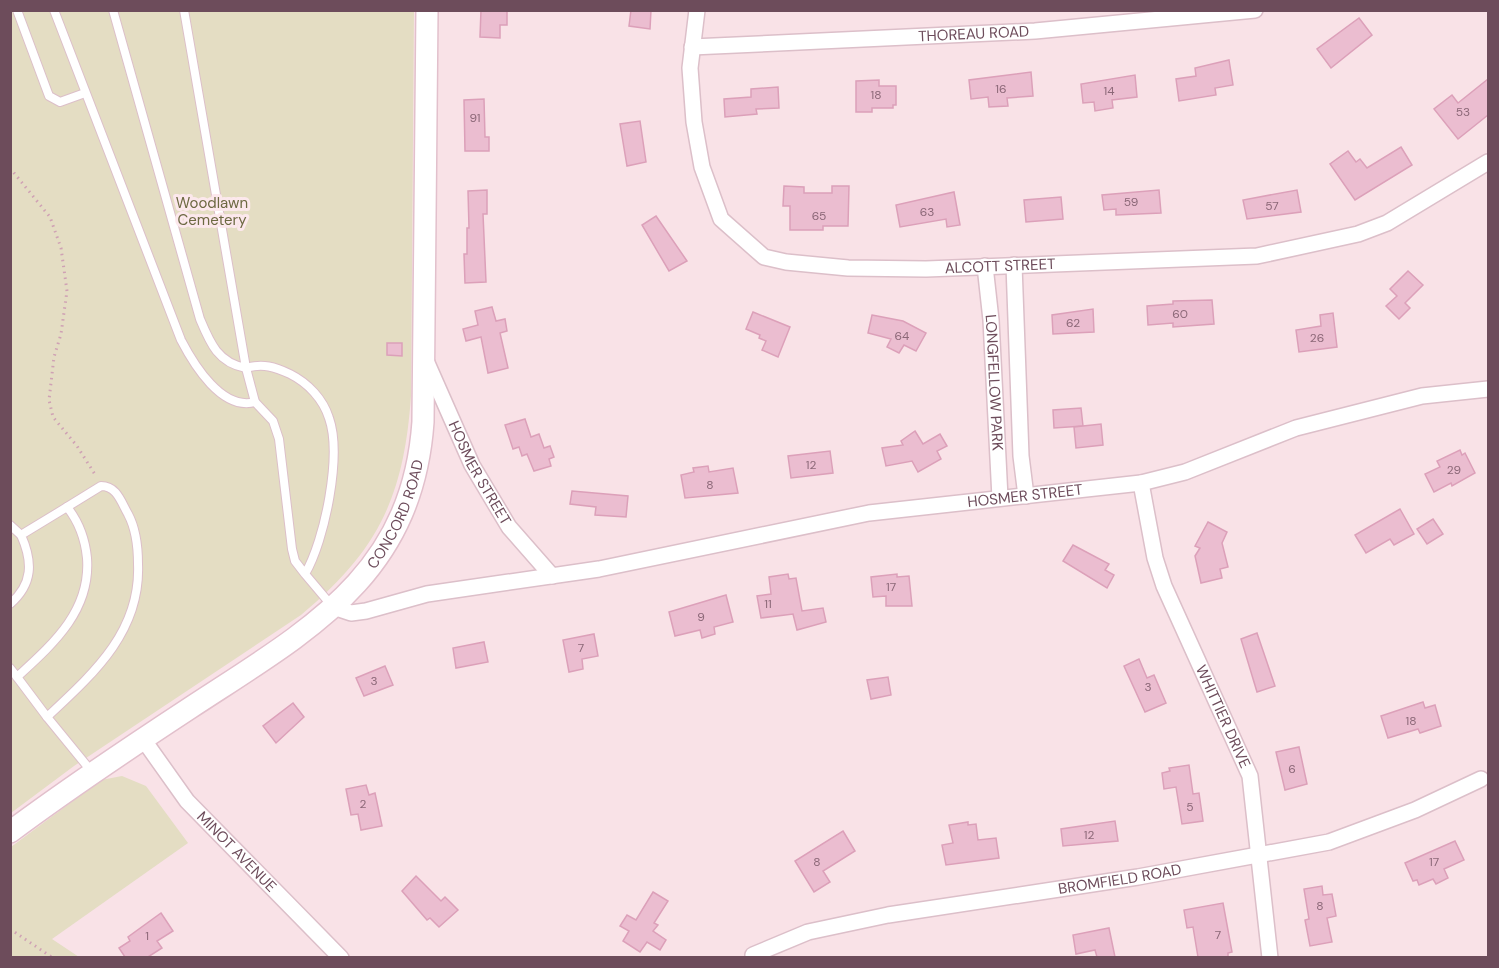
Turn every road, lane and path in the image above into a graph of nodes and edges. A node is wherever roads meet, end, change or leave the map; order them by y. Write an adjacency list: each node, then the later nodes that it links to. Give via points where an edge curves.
1 (17, 10): 11 (lane, via 49,96 60,102)
2 (54, 10): 11 (lane)
3 (113, 10): 17 (lane, via 200,318 210,343 222,358 233,366)
4 (184, 10): 17 (lane)
5 (427, 10): 16 (street, CONCORD ROAD)
6 (697, 10): 10 (street, ALCOTT STREET)
7 (1085, 10): 9 (street)
8 (1255, 10): 9 (street, THOREAU ROAD)
9 (1087, 27): 10 (street, THOREAU ROAD)
10 (693, 47): 15 (street, ALCOTT STREET, via 693,111 702,167 721,219 764,257 848,268)
11 (85, 93): 19 (lane, via 189,357 227,398 241,404)
12 (1488, 162): 14 (street, ALCOTT STREET, via 1388,223 1292,249 1257,256)
13 (10, 168): 21 (path, via 50,217 61,248 67,291 49,400 53,417 77,446)
14 (1014, 265): 15 (street, ALCOTT STREET); 22 (street, LONGFELLOW PARK)
15 (985, 266): 23 (street, LONGFELLOW PARK)
16 (425, 358): 28 (street, HOSMER STREET, via 472,465 509,527); 30 (street, CONCORD ROAD, via 422,438 408,502 380,555)
17 (246, 368): 19 (lane); 27 (lane, via 265,365 298,378 314,392 329,417 334,442 325,520 318,548)
18 (1488, 389): 20 (street, HOSMER STREET, via 1422,396 1296,428 1185,472)
19 (255, 402): 27 (lane, via 276,430 282,451 292,549)
20 (1141, 483): 22 (street, HOSMER STREET); 38 (street, WHITTIER DRIVE, via 1164,586 1250,776)
21 (101, 486): 24 (lane); 33 (lane, via 116,492 130,519 138,552 137,593 118,643 98,669)
22 (1026, 496): 23 (street, HOSMER STREET)
23 (1000, 498): 28 (street, HOSMER STREET, via 869,513)
24 (67, 507): 26 (lane); 32 (lane, via 75,516 85,544 84,592 68,626)
25 (10, 525): 26 (lane)
26 (21, 535): 29 (lane, via 29,555 30,572 25,589)
27 (305, 574): 30 (lane)
28 (552, 576): 30 (street, HOSMER STREET, via 428,594 357,613)
29 (10, 604)
30 (333, 607): 34 (street, CONCORD ROAD, via 280,649)
31 (10, 668): 32 (lane)
32 (17, 677): 33 (lane)
33 (47, 717): 35 (lane)
34 (143, 739): 35 (street, CONCORD ROAD); 42 (street, MINOT AVENUE, via 187,801)
35 (93, 773): 37 (street, CONCORD ROAD)
36 (1481, 779): 38 (street, BROMFIELD ROAD, via 1374,827 1329,842)
37 (10, 832)
38 (1259, 856): 40 (street, BROMFIELD ROAD, via 888,915 808,932); 43 (street, WHITTIER DRIVE)
39 (10, 929): 41 (path)
40 (753, 955)
41 (53, 957)
42 (341, 957)
43 (1270, 957)

